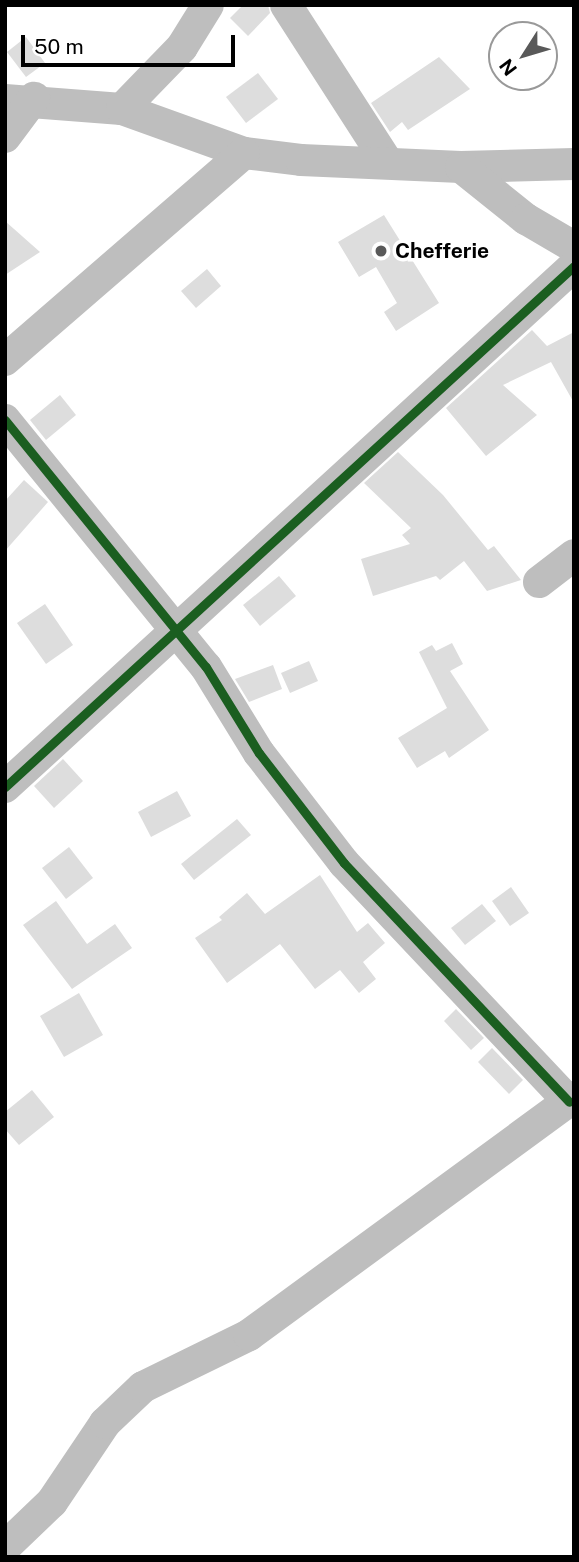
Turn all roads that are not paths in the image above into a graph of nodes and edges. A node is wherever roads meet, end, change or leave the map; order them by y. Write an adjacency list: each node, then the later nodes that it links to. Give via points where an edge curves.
1 (208, 5): 4 (street, via 182,47)
2 (286, 5): 7 (street)
3 (19, 99): 4 (street); 5 (street)
4 (122, 108): 6 (street)
5 (5, 137)
6 (244, 153): 7 (street, via 357,165); 12 (street)
7 (388, 163): 9 (street)
8 (574, 163): 9 (street)
9 (461, 167): 10 (street, via 526,219)
10 (574, 247)
11 (574, 266): 16 (street)
12 (5, 360)
13 (5, 420): 16 (street)
14 (574, 555): 15 (street)
15 (539, 582)
16 (176, 631): 17 (street); 20 (street, via 206,667 259,753 344,863)
17 (52, 741): 18 (street); 19 (street)
18 (5, 754)
19 (5, 787)
20 (571, 1100): 21 (street, via 249,1335 143,1387 105,1423 52,1502)
21 (5, 1547)

